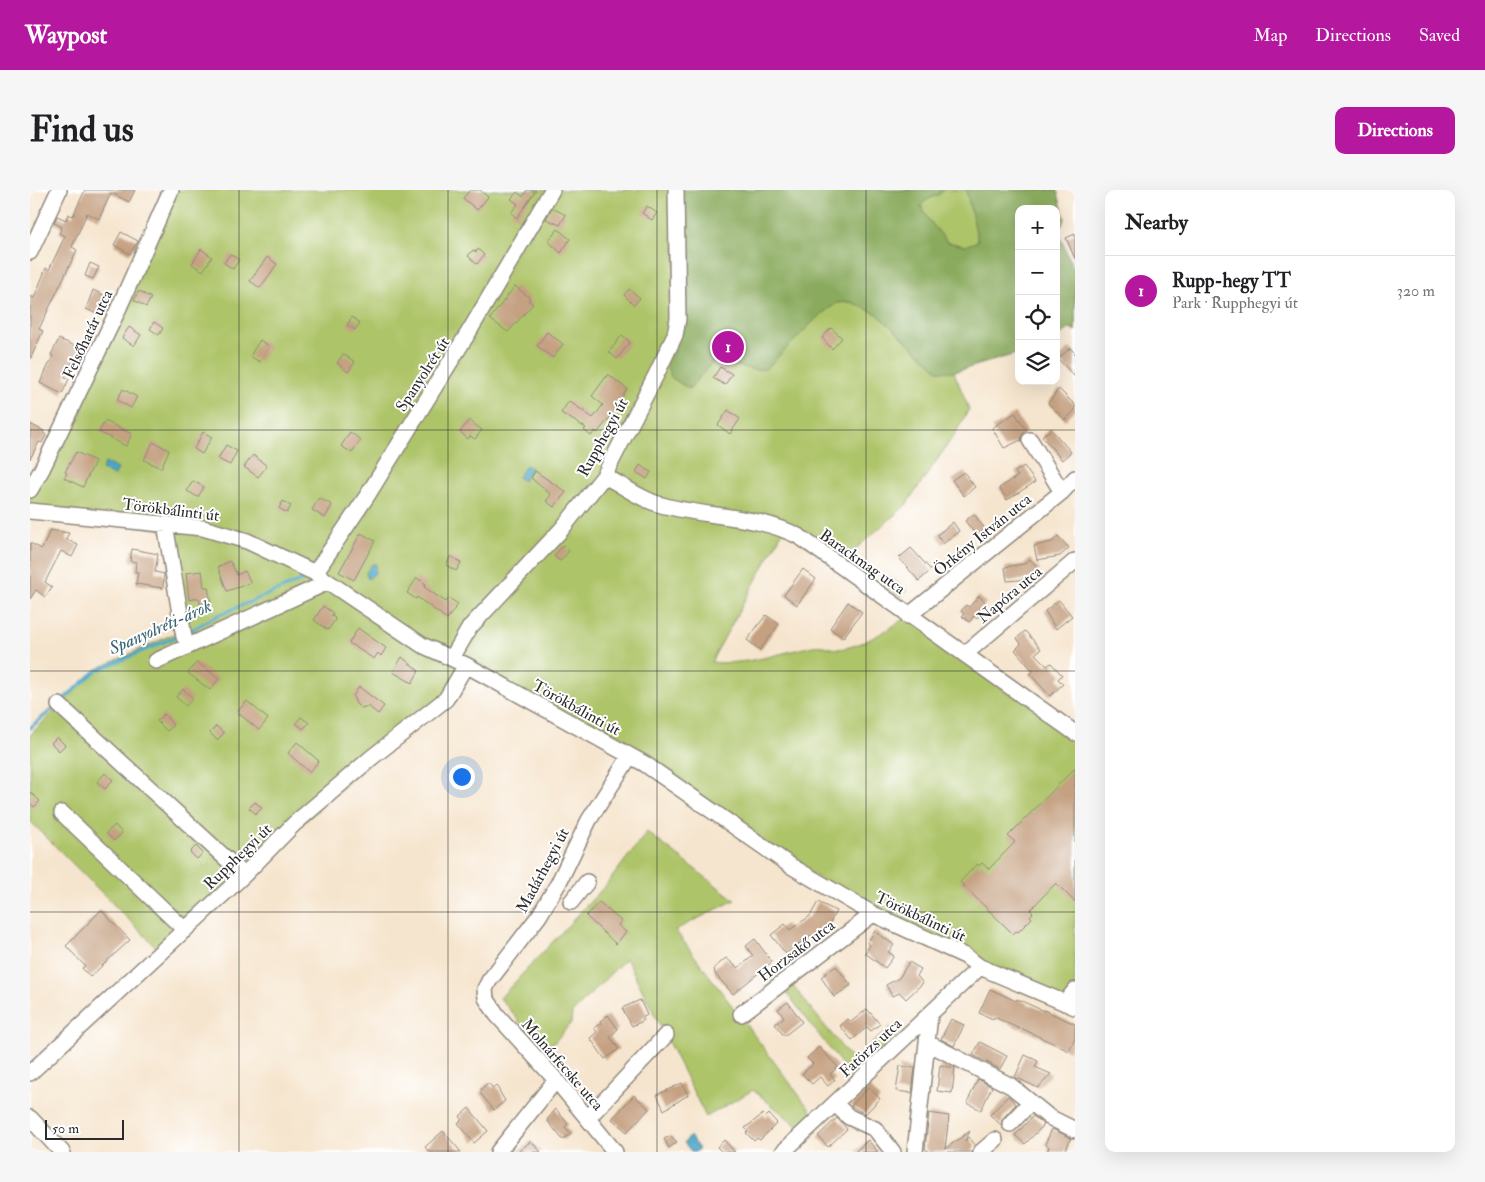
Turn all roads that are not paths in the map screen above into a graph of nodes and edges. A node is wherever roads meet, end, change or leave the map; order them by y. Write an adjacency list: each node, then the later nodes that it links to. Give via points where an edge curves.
1 (59, 190): 5 (street)
2 (171, 190): 9 (street, Felsőhatár utca, via 117,312)
3 (552, 190): 14 (street, Spanyolrét út)
4 (676, 190): 7 (street, Rupphegyi út, via 679,308 675,335)
5 (30, 252)
6 (1030, 440): 10 (street)
7 (604, 476): 15 (street, Barackmag utca, via 659,504 785,529); 18 (street, Rupphegyi út, via 561,530 470,627)
8 (1075, 478): 10 (street, Örkény István utca)
9 (30, 490)
10 (1062, 492): 15 (street, Örkény István utca)
11 (30, 511): 12 (street, Törökbálinti út)
12 (165, 524): 14 (street, Törökbálinti út, via 203,528 233,536); 16 (street)
13 (1075, 561): 17 (street, Napóra utca)
14 (321, 577): 18 (street, Törökbálinti út, via 422,645); 19 (street)
15 (908, 616): 17 (street, Barackmag utca)
16 (183, 634)
17 (965, 654): 22 (street, Barackmag utca)
18 (452, 658): 20 (street, Törökbálinti út)
19 (156, 661)
20 (466, 665): 23 (street, Törökbálinti út); 25 (street, Rupphegyi út, via 446,699 346,778 294,824)
21 (60, 705): 25 (street)
22 (1075, 733)
23 (630, 756): 26 (street, Madárhegyi út, via 588,820); 28 (street, Törökbálinti út, via 790,866)
24 (62, 813): 29 (street)
25 (244, 875): 29 (street, Rupphegyi út)
26 (562, 876): 27 (street); 32 (street, Madárhegyi út, via 539,916 488,981)
27 (579, 891)
28 (873, 914): 30 (street, Törökbálinti út, via 965,956); 34 (street, Horzsakő utca)
29 (185, 930): 38 (street, Rupphegyi út)
30 (980, 967): 33 (street, Törökbálinti út); 35 (street, Fatörzs utca)
31 (1075, 990): 33 (street, Törökbálinti út)
32 (486, 998): 39 (street, Molnárfecske utca, via 497,1015)
33 (1070, 1005)
34 (741, 1014)
35 (930, 1015): 37 (street); 41 (street, Fatörzs utca)
36 (666, 1034): 43 (street)
37 (928, 1044): 40 (street, via 1011,1086); 52 (street)
38 (30, 1072)
39 (556, 1080): 43 (street, Molnárfecske utca); 48 (street)
40 (1030, 1103): 44 (street); 45 (street)
41 (835, 1104): 50 (street, Fatörzs utca); 51 (street, via 849,1117 875,1129)
42 (30, 1118): 47 (street)
43 (588, 1118): 49 (street, Molnárfecske utca)
44 (1010, 1124)
45 (1075, 1130)
46 (995, 1140): 53 (street)
47 (62, 1152)
48 (498, 1152)
49 (615, 1152)
50 (783, 1152)
51 (893, 1152)
52 (915, 1152)
53 (981, 1152)

